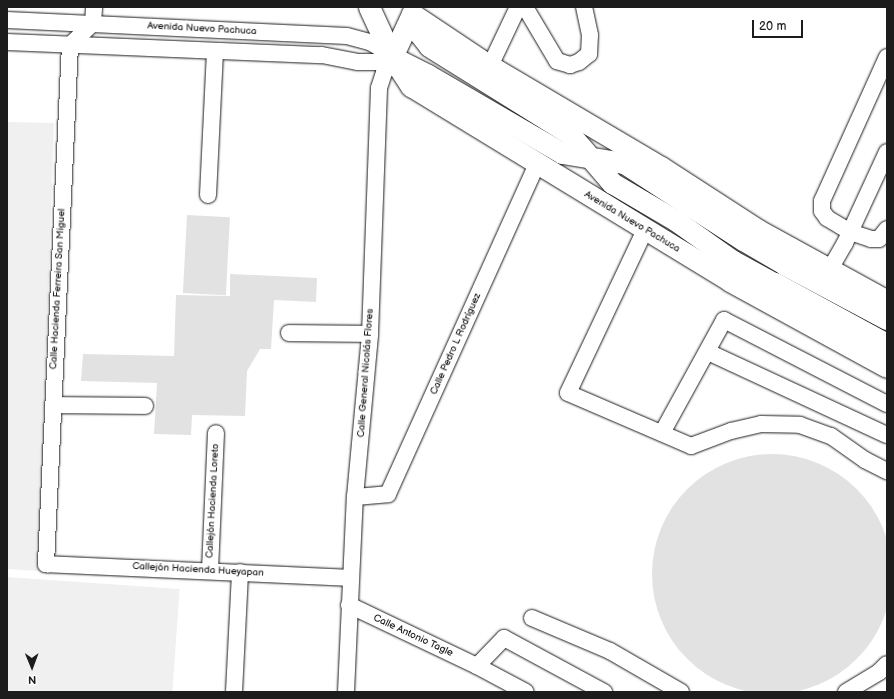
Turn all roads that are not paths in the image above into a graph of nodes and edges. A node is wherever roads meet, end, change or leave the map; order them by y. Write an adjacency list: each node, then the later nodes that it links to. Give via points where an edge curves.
1 (94, 7): 8 (street)
2 (369, 7): 12 (main road)
3 (518, 7): 14 (street)
4 (525, 7): 5 (street, via 557,61 570,65 590,54 590,36)
5 (584, 7)
6 (410, 11): 12 (main road); 14 (main road); 16 (main road, via 419,33 429,46 570,134)
7 (7, 20): 8 (street, Avenida Nuevo Pachuca)
8 (93, 23): 10 (street); 12 (street, Avenida Nuevo Pachuca, via 347,36 370,42)
9 (7, 42): 10 (street)
10 (70, 45): 11 (street); 33 (street, Calle Hacienda Ferreira San Miguel)
11 (215, 52): 12 (street, via 322,56 358,62 379,62); 18 (street)
12 (392, 56): 16 (main road, via 562,153); 17 (main road, Avenida Nuevo Pachuca, via 411,86); 28 (street, Calle General Nicolás Flores, via 379,88)
13 (887, 57): 21 (street, via 822,201 822,210 827,218)
14 (490, 66): 23 (main road, via 662,167 758,230)
15 (887, 152): 21 (street)
16 (590, 158): 22 (main road, via 624,163); 24 (main road, via 612,183 675,220 733,261)
17 (537, 164): 20 (main road, Avenida Nuevo Pachuca); 39 (street, Calle Pedro L Rodríguez, via 388,494)
18 (208, 195)
19 (887, 229): 21 (street, via 879,239)
20 (645, 230): 31 (main road, Avenida Nuevo Pachuca, via 730,281); 36 (street, via 568,393)
21 (850, 232): 23 (street)
22 (786, 265): 26 (highway)
23 (830, 269): 25 (main road)
24 (775, 284): 29 (highway)
25 (887, 301)
26 (887, 319)
27 (289, 332): 28 (street)
28 (370, 334): 39 (street, Calle General Nicolás Flores)
29 (887, 345)
30 (708, 352): 32 (street, via 724,320); 36 (street); 37 (street)
31 (887, 366)
32 (887, 404)
33 (53, 405): 34 (street); 40 (street, Calle Hacienda Ferreira San Miguel)
34 (145, 406)
35 (216, 433): 41 (street, Callejón Hacienda Loreto)
36 (662, 433): 38 (street, via 691,446 731,431 761,424 800,425 831,436)
37 (887, 435)
38 (887, 472)
39 (355, 496): 43 (street, Calle General Nicolás Flores)
40 (46, 564): 41 (street, Callejón Hacienda Hueyapan)
41 (210, 570): 42 (street, Callejón Hacienda Hueyapan)
42 (240, 572): 43 (street, Callejón Hacienda Hueyapan); 48 (street)
43 (350, 578): 44 (street, Calle General Nicolás Flores)
44 (349, 605): 47 (street, Calle Antonio Tagle); 49 (street, Calle General Nicolás Flores)
45 (532, 618): 52 (street, via 610,651)
46 (887, 664): 53 (street, via 879,672)
47 (477, 666): 50 (street, Calle Antonio Tagle); 51 (street, via 504,638)
48 (234, 692)
49 (346, 692)
50 (526, 692)
51 (604, 692)
52 (681, 692)
53 (846, 692)

